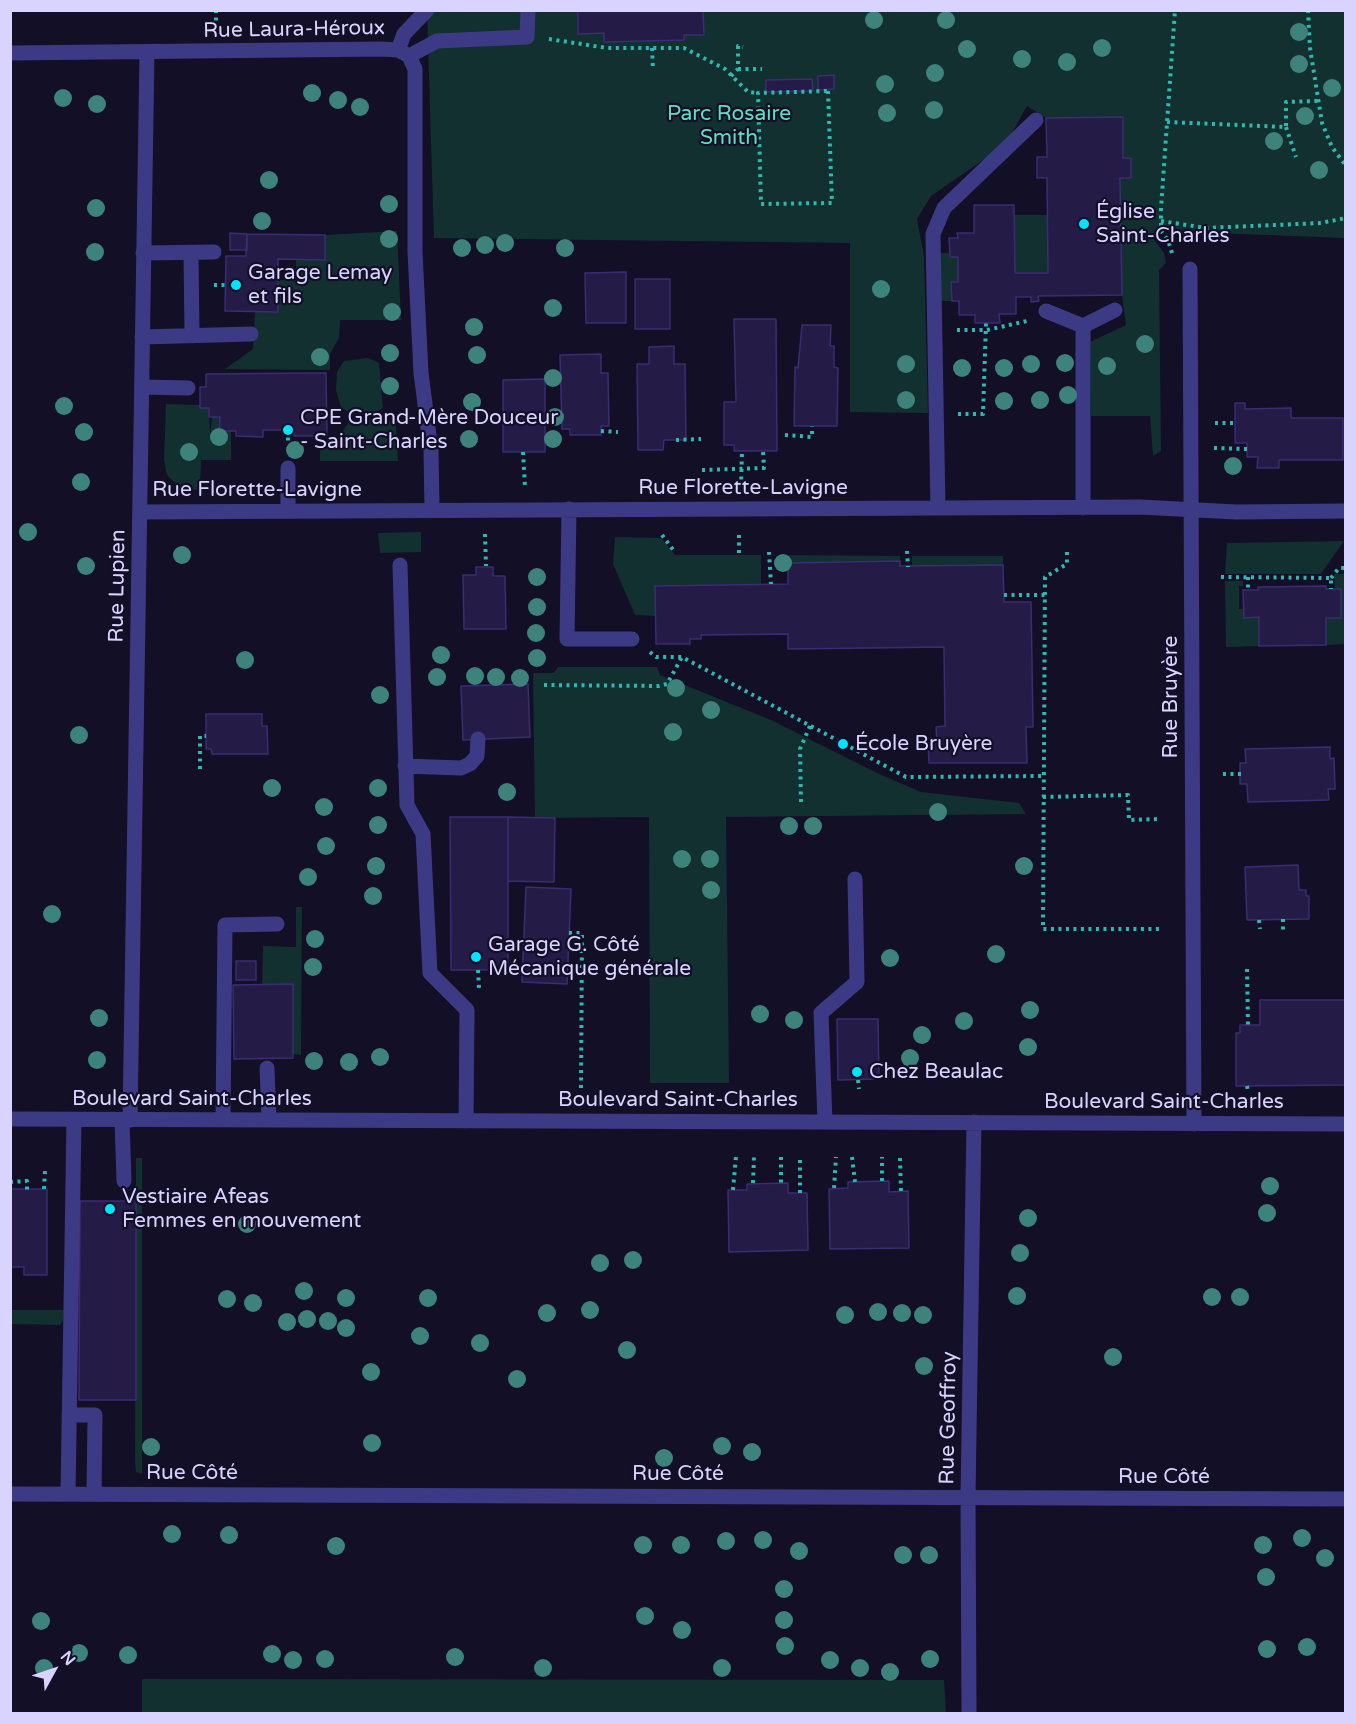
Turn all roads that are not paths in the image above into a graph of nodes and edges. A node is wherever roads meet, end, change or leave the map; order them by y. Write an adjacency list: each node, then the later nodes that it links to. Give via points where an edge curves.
1 (427, 10): 5 (street, via 404,34)
2 (528, 10): 5 (street, via 528,37 437,41)
3 (10, 53): 4 (street, Rue Laura-Héroux)
4 (147, 53): 5 (street, Rue Laura-Héroux); 8 (street, Rue Lupien)
5 (403, 53): 22 (street, Rue Laura-Héroux, via 415,69 415,252)
6 (1036, 120): 20 (street, via 944,208 933,234)
7 (214, 252): 9 (street)
8 (143, 253): 9 (street); 16 (street, Rue Lupien)
9 (191, 253): 15 (street)
10 (1190, 269): 24 (street, Rue Bruyère)
11 (1115, 310): 13 (street)
12 (1040, 315): 13 (street)
13 (1083, 326): 21 (street)
14 (251, 334): 15 (street)
15 (192, 336): 16 (street)
16 (142, 337): 17 (street, Rue Lupien)
17 (141, 387): 18 (street); 27 (street, Rue Lupien)
18 (188, 388)
19 (288, 468): 25 (street)
20 (938, 508): 21 (street, Rue Florette-Lavigne); 23 (street, Rue Florette-Lavigne)
21 (1083, 508): 24 (street, Rue Florette-Lavigne)
22 (432, 509): 23 (street, Rue Florette-Lavigne); 25 (street, Rue Florette-Lavigne)
23 (569, 509): 29 (street, via 567,639)
24 (1192, 509): 26 (street, Rue Florette-Lavigne); 43 (street, Rue Bruyère)
25 (288, 511): 27 (street, Rue Florette-Lavigne)
26 (1346, 511)
27 (140, 512): 37 (street, Rue Lupien)
28 (400, 565): 31 (street)
29 (632, 639)
30 (478, 739): 31 (street, via 477,756 461,768)
31 (405, 766): 40 (street, via 407,804 423,834 430,973 467,1010)
32 (855, 879): 41 (street, via 857,982 821,1013)
33 (277, 924): 38 (street, via 225,925 230,971)
34 (267, 1068): 39 (street)
35 (10, 1119): 36 (street, Boulevard Saint-Charles)
36 (74, 1120): 37 (street, Boulevard Saint-Charles); 46 (street)
37 (126, 1120): 38 (street, Boulevard Saint-Charles); 45 (street, Rue Lupien)
38 (223, 1120): 39 (street, Boulevard Saint-Charles)
39 (269, 1120): 40 (street, Boulevard Saint-Charles)
40 (466, 1121): 41 (street, Boulevard Saint-Charles)
41 (825, 1122): 42 (street, Boulevard Saint-Charles)
42 (974, 1122): 43 (street, Boulevard Saint-Charles); 50 (street, Rue Geoffroy)
43 (1194, 1124): 44 (street, Boulevard Saint-Charles)
44 (1346, 1124)
45 (124, 1181)
46 (69, 1415): 48 (street); 49 (street, via 95,1414)
47 (10, 1494): 48 (street, Rue Côté)
48 (68, 1494): 49 (street, Rue Côté)
49 (94, 1494): 50 (street, Rue Côté)
50 (968, 1496): 51 (street, Rue Côté); 52 (street, Rue Geoffroy)
51 (1346, 1499)
52 (969, 1713)

